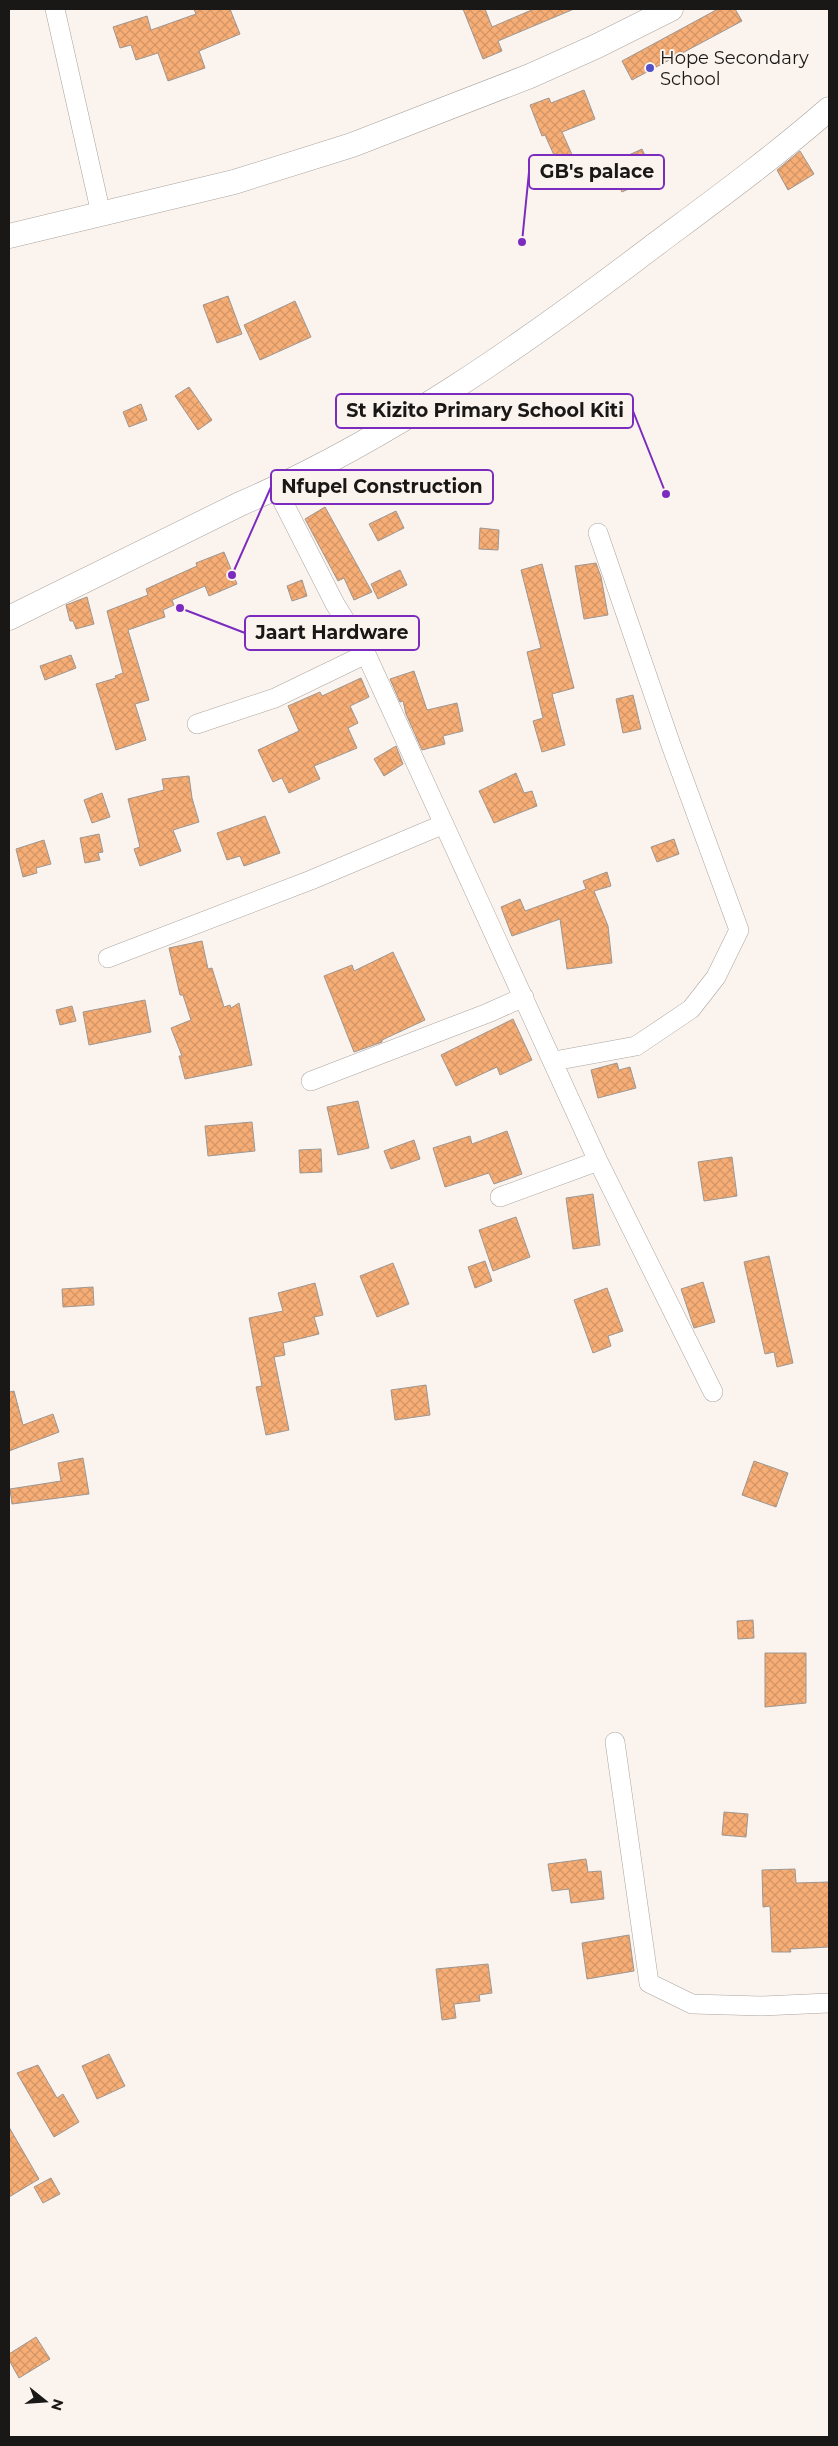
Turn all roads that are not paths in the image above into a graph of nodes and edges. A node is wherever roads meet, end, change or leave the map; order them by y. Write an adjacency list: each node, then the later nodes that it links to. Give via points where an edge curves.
1 (55, 9): 4 (street)
2 (671, 9): 4 (street, via 530,76 352,145 234,182)
3 (829, 108): 6 (street, via 792,141 628,266 468,380)
4 (101, 214): 5 (street)
5 (9, 236)
6 (276, 488): 8 (street); 9 (street, via 335,604)
7 (598, 533): 14 (street, via 739,930 716,977 691,1009 636,1046)
8 (9, 618)
9 (366, 654): 10 (street, via 275,698); 11 (street)
10 (197, 724)
11 (444, 824): 12 (street, via 312,880); 13 (street)
12 (108, 958)
13 (524, 997): 14 (street); 15 (street)
14 (554, 1061): 16 (street)
15 (311, 1081)
16 (598, 1161): 17 (street); 18 (street)
17 (500, 1197)
18 (713, 1392)
19 (615, 1742): 20 (street, via 649,1983 692,2004 761,2006)
20 (829, 2003)

